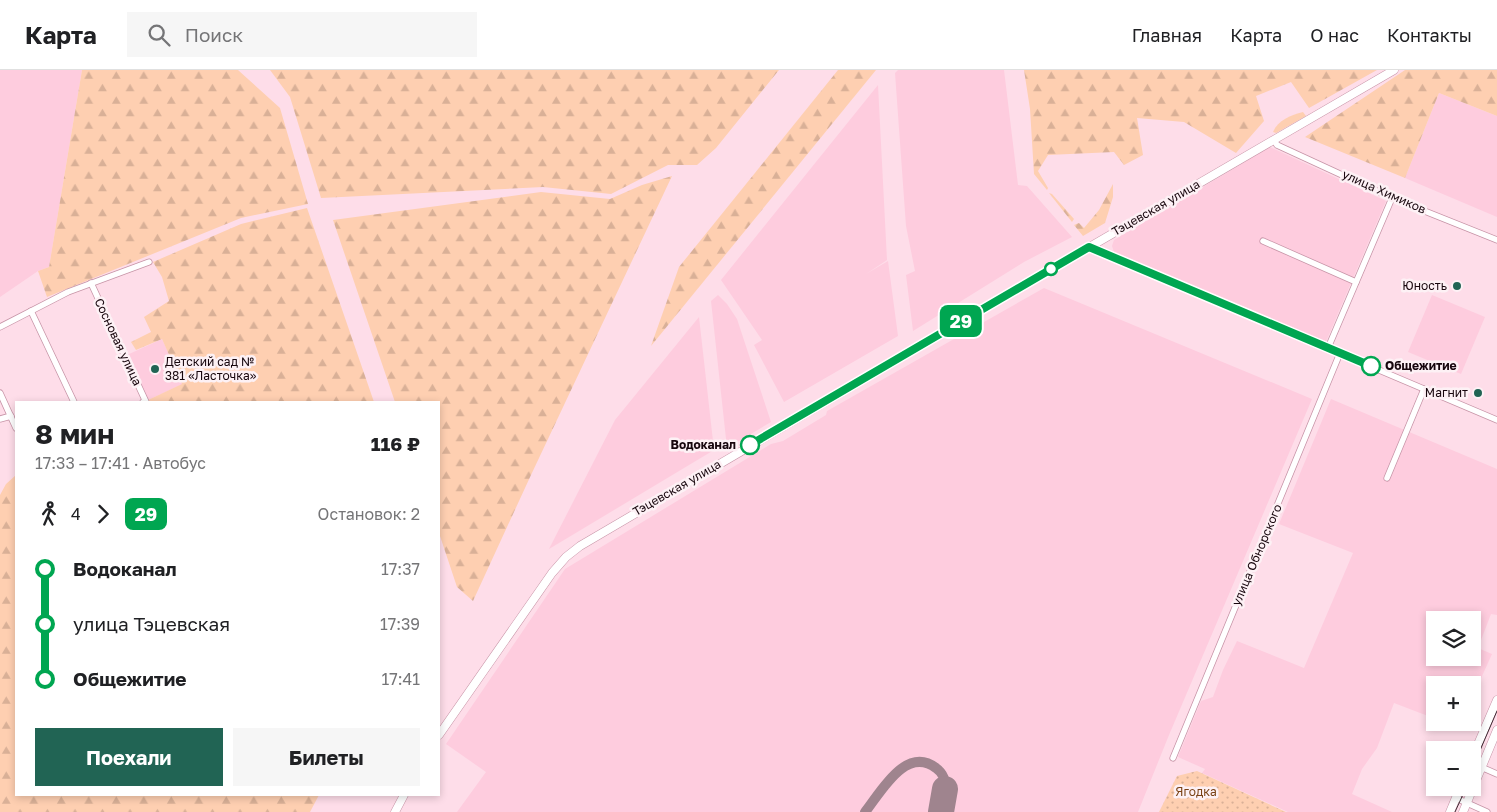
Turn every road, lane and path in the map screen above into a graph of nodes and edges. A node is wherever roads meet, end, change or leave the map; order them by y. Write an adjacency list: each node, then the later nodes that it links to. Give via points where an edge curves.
1 (1394, 70): 2 (main road, Тэцевская улица)
2 (1274, 140): 3 (street, улица Химиков, via 1277,145); 6 (main road, Тэцевская улица)
3 (1392, 198): 4 (street, улица Химиков); 8 (street)
4 (1497, 240)
5 (1263, 241): 8 (street)
6 (1089, 247): 12 (street); 24 (main road, Тэцевская улица, via 580,546 552,573)
7 (149, 262): 9 (street)
8 (1356, 282): 12 (street)
9 (91, 283): 10 (street); 17 (street, Сосновая улица)
10 (31, 311): 11 (street); 16 (street)
11 (0, 327)
12 (1328, 348): 13 (street)
13 (1340, 353): 14 (street); 27 (street, улица Обнорского)
14 (1424, 389): 20 (street); 22 (street)
15 (0, 393): 18 (street)
16 (74, 401)
17 (144, 401)
18 (11, 416): 19 (street); 21 (street)
19 (0, 419)
20 (1497, 420)
21 (15, 426)
22 (1387, 478)
23 (1497, 700): 26 (main road)
24 (440, 734)
25 (1496, 735): 28 (main road)
26 (1479, 741)
27 (1173, 758)
28 (1482, 767): 29 (street); 32 (main road)
29 (1497, 774)
30 (404, 796): 33 (main road)
31 (1456, 798): 32 (street); 34 (main road)
32 (1466, 803): 35 (main road); 36 (street)
33 (396, 812)
34 (1450, 812)
35 (1463, 812)
36 (1488, 812)

